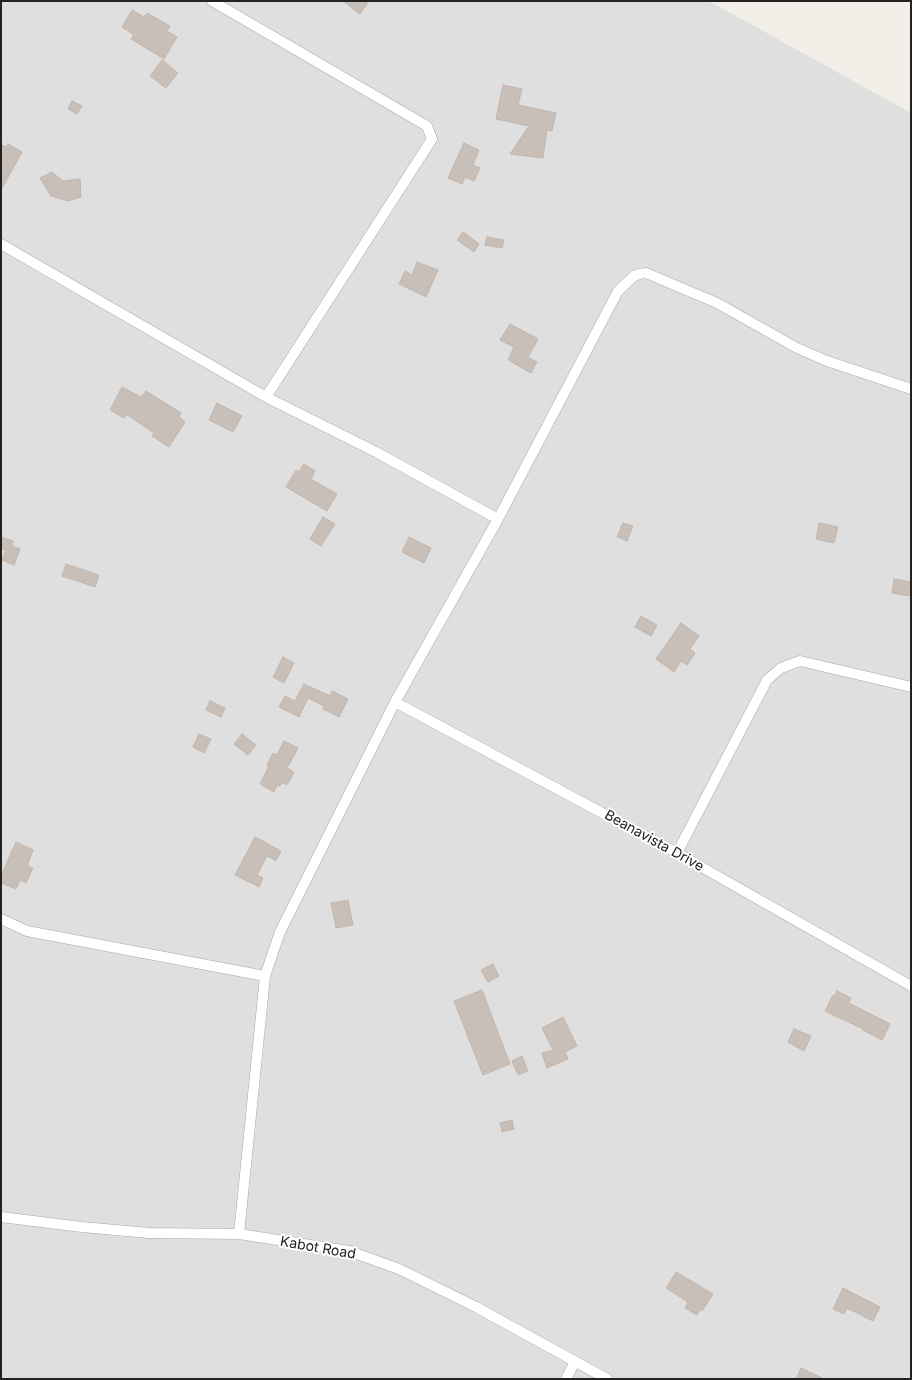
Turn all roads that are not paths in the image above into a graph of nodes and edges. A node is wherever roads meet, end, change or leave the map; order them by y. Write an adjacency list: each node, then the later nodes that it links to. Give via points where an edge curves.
1 (212, 1): 4 (street, via 427,126 432,139)
2 (1, 244): 4 (street)
3 (911, 389): 5 (street, via 797,348 717,303 646,273 639,274 618,291)
4 (266, 397): 5 (street, via 376,452)
5 (498, 519): 7 (street)
6 (911, 688): 8 (street, via 800,661 781,668 767,680)
7 (395, 702): 8 (street, Beanavista Drive); 10 (street, via 280,932)
8 (677, 853): 11 (street, Beanavista Drive)
9 (1, 918): 10 (street, via 27,931)
10 (265, 976): 13 (street)
11 (911, 986)
12 (1, 1217): 13 (street, Kabot Road, via 150,1233)
13 (239, 1234): 14 (street, Kabot Road, via 349,1251 399,1268)
14 (575, 1362): 15 (street); 16 (street, Kabot Road)
15 (566, 1379)
16 (607, 1379)

